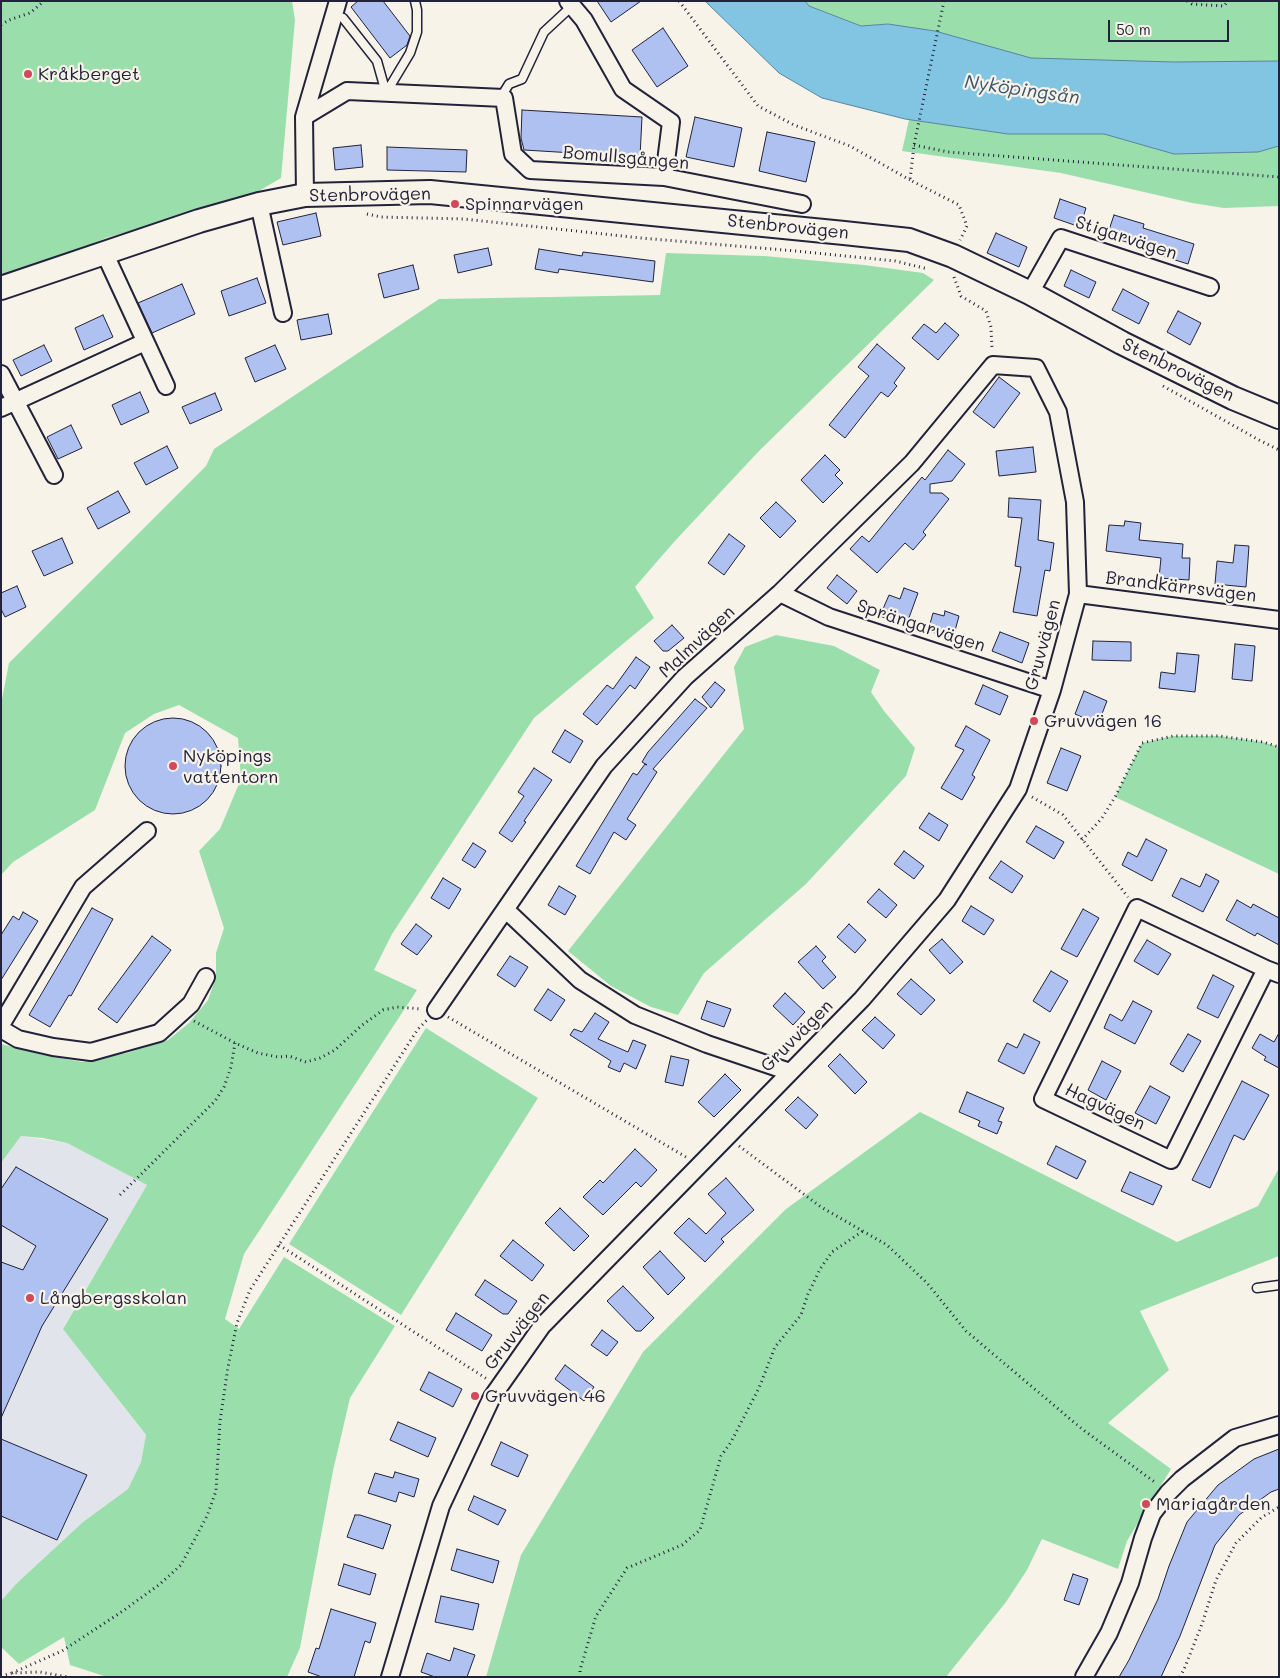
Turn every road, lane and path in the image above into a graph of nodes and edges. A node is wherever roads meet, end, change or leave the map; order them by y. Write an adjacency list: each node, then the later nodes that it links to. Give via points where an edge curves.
1 (44, 1): 10 (path, via 30,13)
2 (338, 1): 13 (street)
3 (415, 1): 11 (lane, via 417,32 410,53)
4 (679, 1): 18 (path, via 758,106 794,125 850,146)
5 (944, 1): 14 (path)
6 (1187, 1): 7 (path, via 1224,6)
7 (1228, 1)
8 (570, 3): 12 (lane, via 544,32 522,79 509,84); 17 (street, via 584,20 623,88 671,122)
9 (344, 18): 11 (lane, via 377,61)
10 (1, 25)
11 (386, 93): 12 (street); 13 (street, via 347,91)
12 (500, 98): 17 (street, Bomullsgången, via 504,98 513,154 530,170)
13 (304, 117): 19 (street)
14 (916, 139)
15 (914, 145): 16 (path, via 948,152)
16 (1279, 177)
17 (664, 178): 21 (street, Bomullsgången)
18 (910, 180)
19 (305, 195): 20 (street, Stenbrovägen); 28 (street, Stenbrovägen, via 430,192 909,240 953,256)
20 (259, 204): 23 (street, Stenbrovägen); 29 (street)
21 (802, 204)
22 (362, 212): 24 (path, via 380,217 464,219 796,251 895,262)
23 (104, 252): 27 (street, Stenbrovägen); 30 (street)
24 (934, 270)
25 (953, 274): 31 (path, via 961,296 986,311 991,327)
26 (1210, 287): 28 (street, Stigarvägen, via 1061,238)
27 (1, 288)
28 (1030, 293): 35 (street, Stenbrovägen, via 1122,343)
29 (283, 313)
30 (145, 342): 33 (street); 34 (street)
31 (993, 365): 37 (street, Malmvägen, via 912,463); 38 (street, Gruvvägen, via 1036,368 1058,412 1075,502)
32 (1, 374): 34 (street)
33 (166, 386)
34 (8, 405): 36 (street)
35 (1279, 417)
36 (54, 475)
37 (780, 593): 40 (street, Sprängarvägen, via 829,617); 46 (street, Malmvägen, via 685,677 604,766)
38 (1078, 594): 39 (street, Brandkärrsvägen); 40 (street, Gruvvägen)
39 (1279, 620)
40 (1052, 690): 42 (street, Gruvvägen)
41 (1279, 747): 44 (path, via 1219,736 1173,736 1142,743 1115,797)
42 (1018, 789): 44 (path, via 1063,815); 54 (street, Gruvvägen, via 947,900 862,999)
43 (146, 831): 51 (street, via 82,887)
44 (1082, 840): 45 (path)
45 (1137, 908): 47 (street, Hagvägen); 47 (street, Hagvägen, via 1043,1099 1171,1160)
46 (506, 910): 49 (street, Malmvägen); 54 (street, via 580,980 634,1015)
47 (1273, 972)
48 (206, 977): 50 (street, via 191,1004)
49 (436, 1010): 53 (path, via 397,1006 383,1010 335,1050 306,1062 289,1056 258,1053); 56 (path); 59 (path, via 418,1029)
50 (179, 1014): 52 (street, via 159,1033 91,1052 53,1048 18,1039); 53 (path)
51 (1, 1025)
52 (1, 1029)
53 (235, 1043): 57 (path, via 231,1067 215,1101)
54 (790, 1072): 55 (street, Gruvvägen)
55 (726, 1137): 56 (street, Gruvvägen); 58 (path, via 821,1207)
56 (700, 1164): 62 (street, Gruvvägen, via 542,1326)
57 (120, 1195)
58 (864, 1231): 64 (path, via 887,1245 927,1283 966,1331 1082,1429); 70 (path, via 832,1252 808,1294 802,1315 775,1347 759,1388 721,1456 700,1530 682,1545 627,1568 596,1616)
59 (279, 1245): 62 (path); 66 (path, via 250,1290 237,1323 220,1421 216,1491 207,1516 181,1565 120,1613 62,1651)
60 (1279, 1285): 61 (lane)
61 (1257, 1288)
62 (499, 1387): 69 (street, Gruvvägen, via 442,1506)
63 (1279, 1425): 64 (street, via 1235,1438)
64 (1168, 1493): 71 (street, via 1152,1514 1130,1583 1109,1633)
65 (1279, 1507): 72 (path, via 1262,1517 1236,1543 1216,1580)
66 (12, 1673): 67 (path); 68 (path, via 40,1672)
67 (1, 1676)
68 (68, 1677)
69 (390, 1677)
70 (580, 1677)
71 (1084, 1677)
72 (1180, 1677)

